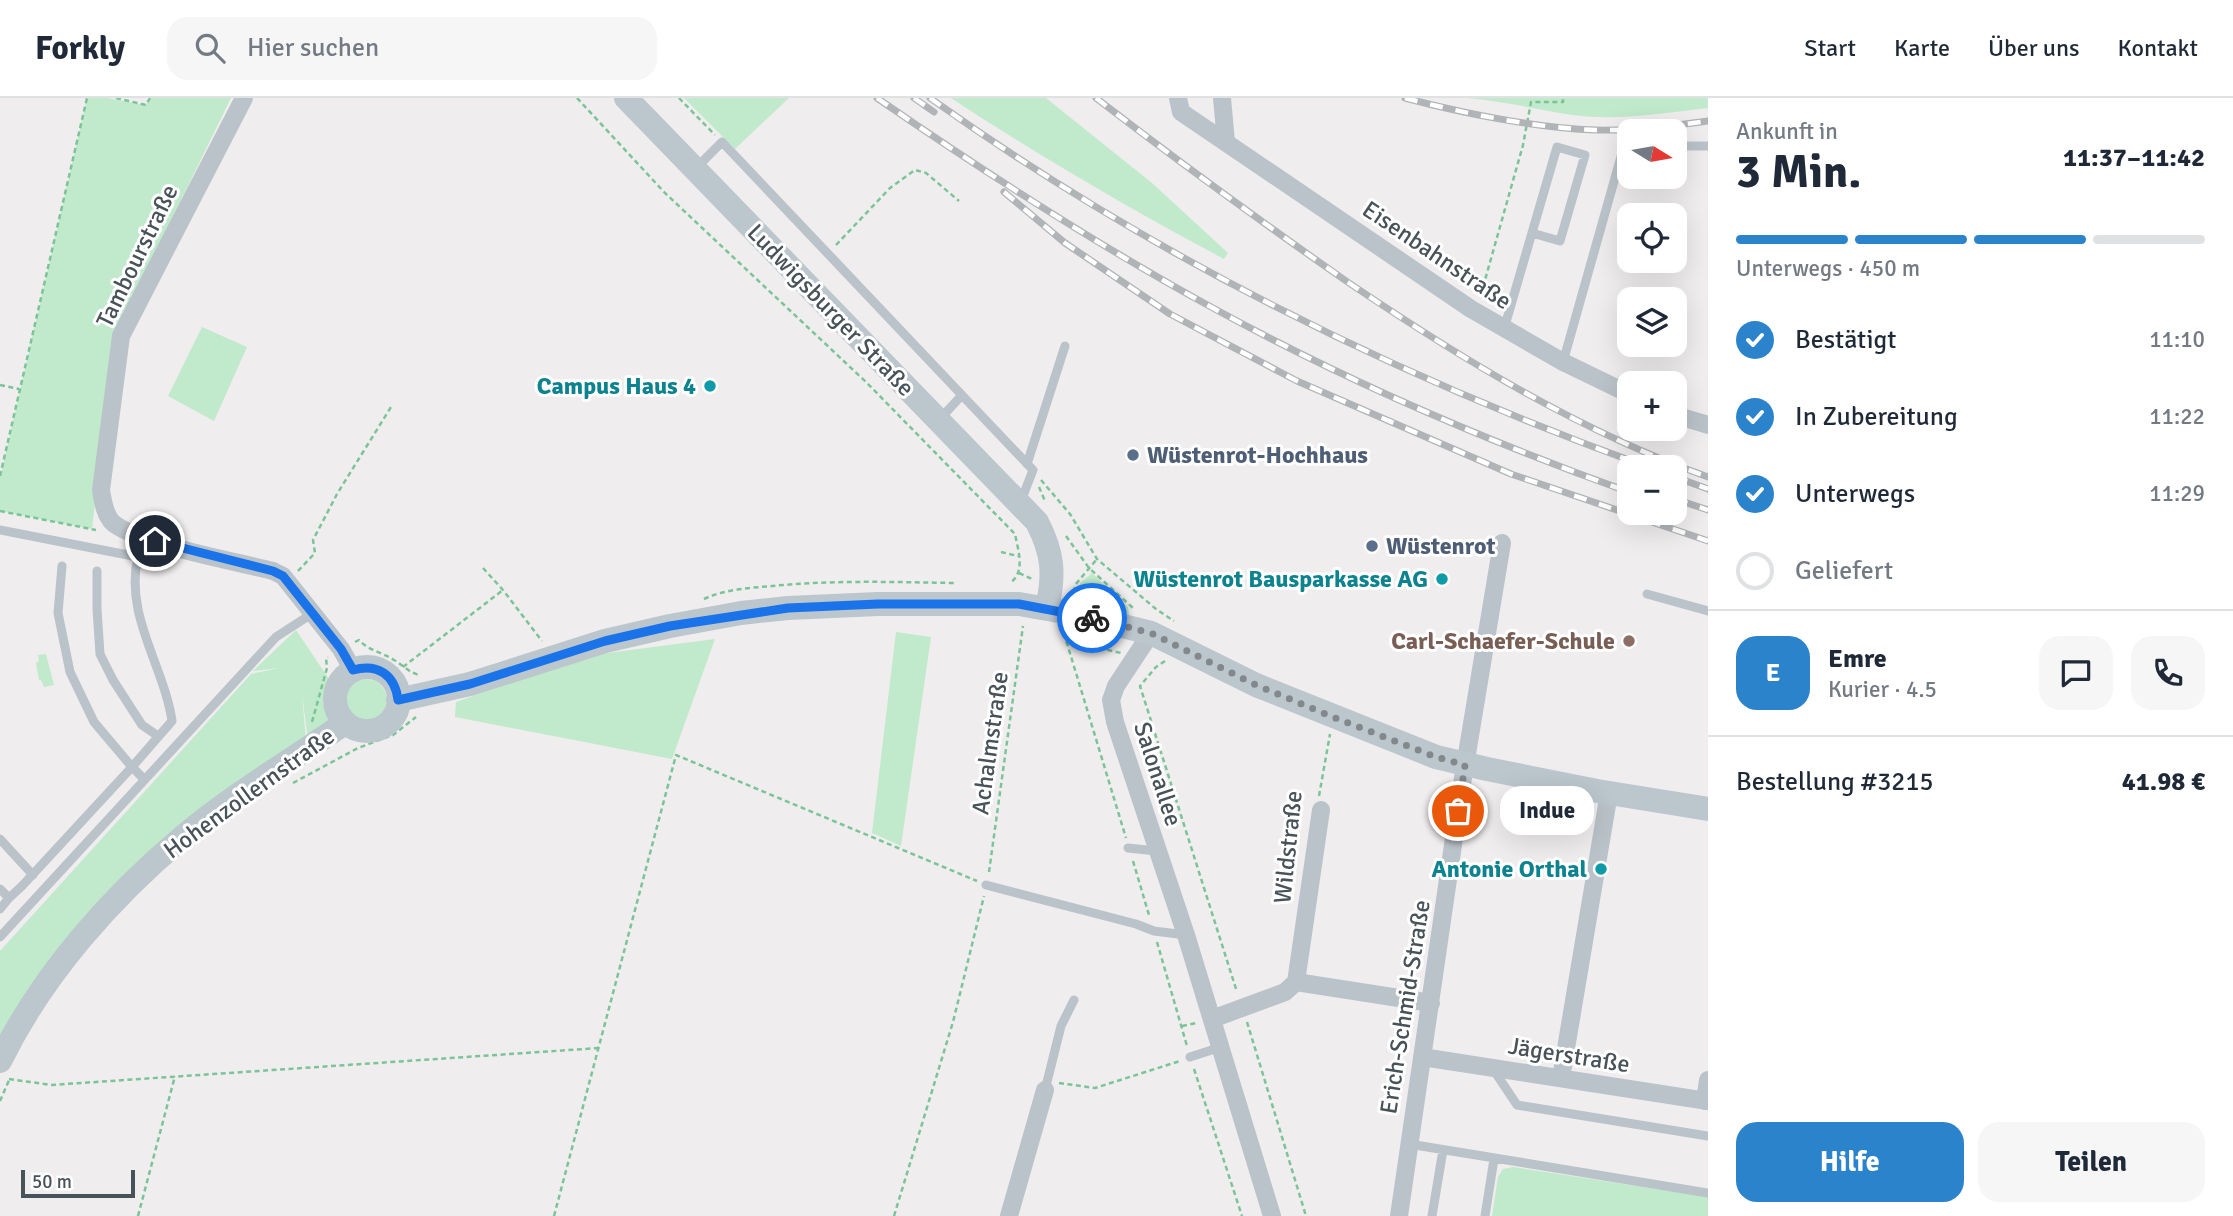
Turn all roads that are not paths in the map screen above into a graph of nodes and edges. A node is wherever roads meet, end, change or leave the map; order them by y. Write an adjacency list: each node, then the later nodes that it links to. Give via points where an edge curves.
1 (244, 98): 23 (street, Tambourstraße, via 121,336 101,490 105,510 120,528)
2 (626, 98): 8 (main road, Ludwigsburger Straße)
3 (1178, 98): 5 (street, Eisenbahnstraße, via 1181,112)
4 (1222, 98): 5 (street)
5 (1226, 142): 11 (street, Eisenbahnstraße)
6 (1687, 146): 7 (lane)
7 (1708, 146)
8 (694, 169): 15 (lane, via 722,142); 17 (main road, Ludwigsburger Straße)
9 (1617, 171): 13 (lane)
10 (1532, 233): 10 (lane, via 1557,147 1585,155 1560,241); 11 (lane)
11 (1504, 329): 13 (street, Eisenbahnstraße)
12 (1065, 346): 19 (lane)
13 (1563, 362): 14 (street, Eisenbahnstraße)
14 (1617, 388)
15 (962, 396): 17 (lane); 19 (lane)
16 (1687, 419): 18 (street)
17 (938, 421): 20 (main road, Ludwigsburger Straße)
18 (1708, 425)
19 (1030, 467): 20 (lane)
20 (1029, 513): 28 (main road, via 1046,539 1053,561)
21 (0, 530): 24 (lane)
22 (1502, 543): 36 (street, Erich-Schmid-Straße)
23 (175, 547): 24 (lane); 30 (street, Tambourstraße, via 273,571 288,581)
24 (138, 557): 35 (lane, via 136,599 151,657 169,697 172,720)
25 (62, 566): 37 (lane, via 58,612 70,672 94,722)
26 (97, 571): 35 (lane, via 100,654 142,725)
27 (1647, 594): 29 (lane)
28 (1036, 607): 31 (main road); 33 (main road, via 878,604 741,613 605,641)
29 (1708, 611)
30 (313, 613): 32 (street, Tambourstraße); 38 (lane, via 276,637)
31 (1165, 633): 36 (main road, via 1256,685); 44 (street, Salonallee, via 1136,659 1111,700)
32 (347, 660): 33 (main road, via 384,672); 34 (main road, via 335,694 339,715)
33 (411, 698): 34 (main road, via 383,726)
34 (335, 730): 60 (main road, Hohenzollernstraße, via 184,835 137,878 73,949 34,1002 11,1038)
35 (159, 736): 37 (lane)
36 (1465, 765): 39 (main road); 54 (street, Erich-Schmid-Straße)
37 (132, 767): 38 (lane); 45 (lane)
38 (144, 779): 51 (lane)
39 (1609, 793): 40 (main road); 61 (street)
40 (1708, 809)
41 (1321, 810): 52 (street, Wildstraße)
42 (0, 839): 45 (lane)
43 (1128, 848): 44 (lane)
44 (1157, 851): 50 (street, Salonallee)
45 (33, 876): 48 (lane)
46 (986, 885): 50 (lane, via 1154,931)
47 (0, 889): 48 (lane)
48 (9, 898): 49 (lane)
49 (0, 909)
50 (1186, 935): 55 (street, Salonallee)
51 (0, 937)
52 (1296, 982): 54 (street); 55 (street, via 1285,992)
53 (1074, 1000): 63 (lane, via 1061,1026)
54 (1431, 1003): 57 (street, Erich-Schmid-Straße)
55 (1212, 1018): 56 (street, Salonallee)
56 (1221, 1047): 58 (lane); 71 (street, Salonallee)
57 (1422, 1057): 59 (street, Jägerstraße); 66 (street, Erich-Schmid-Straße)
58 (1190, 1058)
59 (1492, 1068): 61 (street, Jägerstraße); 65 (lane, via 1517,1105)
60 (5, 1070)
61 (1561, 1078): 64 (street, Jägerstraße)
62 (1708, 1080): 64 (street)
63 (1045, 1090): 70 (street)
64 (1706, 1101)
65 (1708, 1136)
66 (1409, 1144): 67 (lane); 72 (street, Erich-Schmid-Straße)
67 (1443, 1150): 68 (lane); 73 (lane)
68 (1494, 1158): 69 (lane); 74 (lane)
69 (1708, 1193)
70 (1009, 1216)
71 (1272, 1216)
72 (1399, 1216)
73 (1432, 1216)
74 (1485, 1216)

